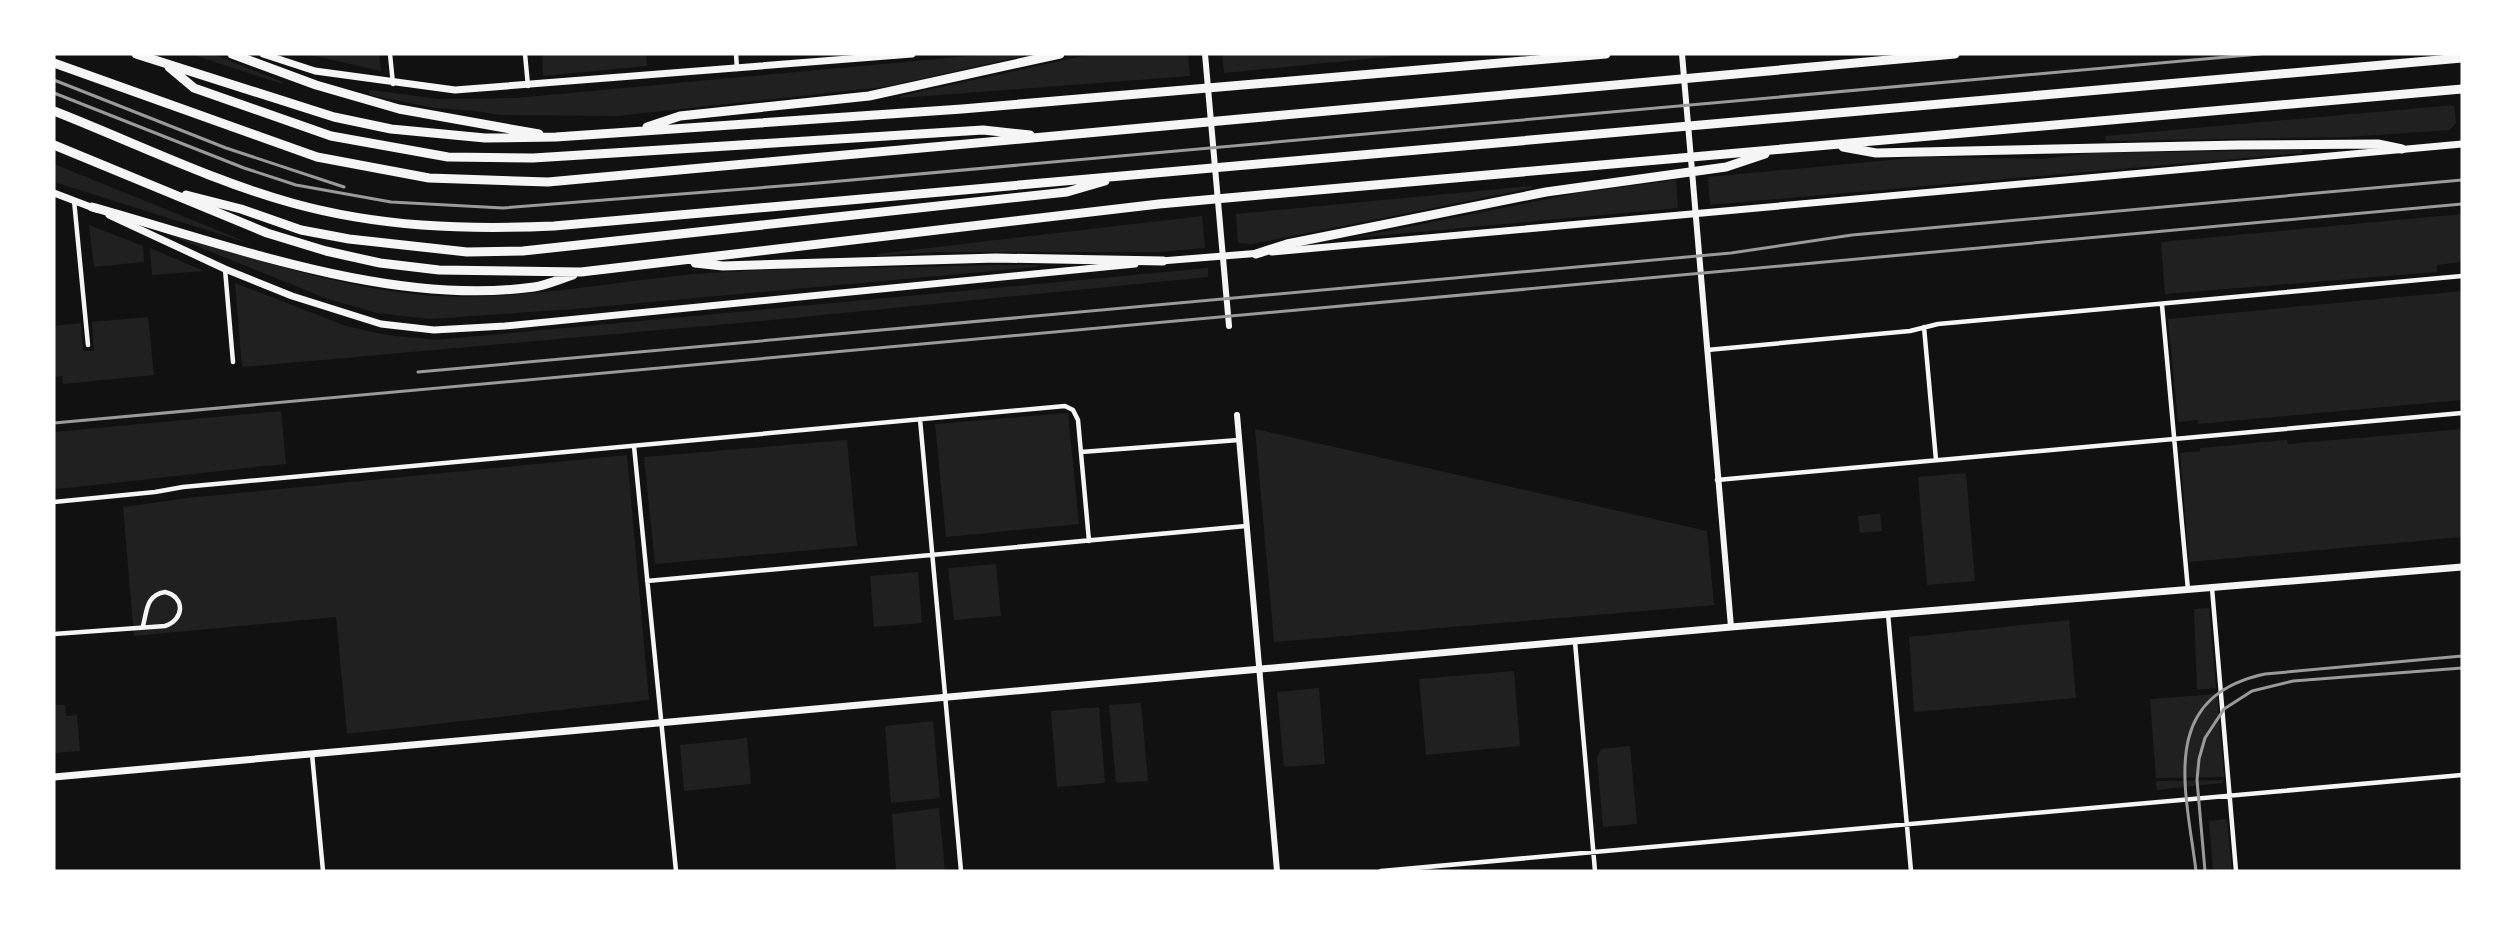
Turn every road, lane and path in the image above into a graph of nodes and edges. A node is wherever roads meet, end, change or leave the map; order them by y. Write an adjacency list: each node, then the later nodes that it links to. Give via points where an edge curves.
1 (136, 54): 15 (highway)
2 (232, 54): 22 (highway, via 316,86 399,109)
3 (263, 54): 17 (main road, via 315,71)
4 (390, 54): 17 (street)
5 (525, 54): 18 (street)
6 (736, 54): 16 (street)
7 (912, 54): 16 (main road)
8 (1060, 54): 21 (highway, via 869,96 680,116)
9 (1205, 54): 36 (street)
10 (1606, 54): 21 (highway, via 1174,93)
11 (1682, 54): 34 (street)
12 (1955, 54): 23 (highway)
13 (2462, 58): 29 (highway)
14 (54, 63): 23 (highway, via 317,157 429,178 548,182)
15 (164, 63): 22 (highway, via 334,117 392,129 485,138); 23 (highway, via 194,88 331,136 448,157 533,158 983,130)
16 (737, 69): 18 (main road)
17 (393, 84): 18 (main road, via 455,90)
18 (528, 86)
19 (2462, 89): 26 (highway)
20 (54, 111): 29 (highway, via 234,184 292,203 339,214 441,227 554,226)
21 (631, 132): 22 (highway)
22 (556, 137)
23 (1053, 137)
24 (2462, 144): 28 (main road)
25 (54, 145): 30 (highway)
26 (1828, 145): 27 (highway); 28 (highway, via 1876,153 2378,144)
27 (1780, 149): 35 (highway, via 1726,167 1546,192 1287,244); 38 (highway, via 1159,204 836,240)
28 (2402, 149): 34 (main road)
29 (1126, 175): 30 (highway, via 1068,192 533,250 467,252 359,241 302,230 241,209)
30 (151, 186): 40 (highway, via 267,233 380,263 439,270)
31 (54, 193): 32 (main road)
32 (74, 200): 33 (main road); 45 (street)
33 (92, 207): 39 (main road); 40 (highway, via 312,268 396,285 460,290 535,287)
34 (1696, 214): 35 (main road); 46 (street)
35 (1256, 254): 36 (main road)
36 (1222, 256): 37 (main road); 43 (street)
37 (1163, 261): 38 (highway, via 996,258 723,266); 39 (main road, via 435,330 381,324 292,296)
38 (681, 262): 40 (highway)
39 (225, 269): 47 (street)
40 (582, 272)
41 (2462, 276): 42 (street)
42 (2162, 305): 44 (street); 51 (street)
43 (1229, 326)
44 (1924, 327): 46 (street); 55 (street)
45 (88, 345)
46 (1706, 350): 56 (street)
47 (233, 362)
48 (2462, 414): 51 (street)
49 (1237, 415): 52 (street)
50 (920, 419): 53 (street); 54 (street, via 1065,405 1078,420); 60 (street)
51 (2174, 439): 55 (street); 64 (street)
52 (1239, 440): 54 (street); 58 (street)
53 (634, 446): 57 (street); 62 (street)
54 (1081, 452): 59 (street)
55 (1936, 460): 56 (street)
56 (1717, 480): 67 (street)
57 (54, 502)
58 (1246, 526): 59 (street); 70 (street)
59 (1089, 541): 60 (street)
60 (932, 555): 62 (street); 71 (street)
61 (2462, 567): 63 (main road)
62 (647, 581): 72 (street)
63 (2212, 588): 64 (main road); 76 (street)
64 (2188, 590): 65 (main road)
65 (1888, 614): 67 (main road); 77 (street)
66 (143, 626): 66 (street, via 152,597 165,592 175,597 181,608 173,624); 68 (street)
67 (1731, 627): 69 (main road)
68 (54, 634)
69 (1575, 642): 70 (main road); 78 (street)
70 (1259, 670): 71 (main road); 82 (street)
71 (945, 698): 72 (main road); 81 (street)
72 (662, 723): 73 (main road); 80 (street)
73 (312, 754): 75 (main road); 79 (street)
74 (2462, 775): 76 (street)
75 (54, 777)
76 (2229, 795): 77 (street); 86 (street)
77 (1907, 824): 78 (street); 85 (street)
78 (1594, 852): 83 (street); 84 (street)
79 (323, 871)
80 (676, 871)
81 (961, 871)
82 (1277, 871)
83 (1381, 871)
84 (1595, 871)
85 (1911, 871)
86 (2236, 871)

